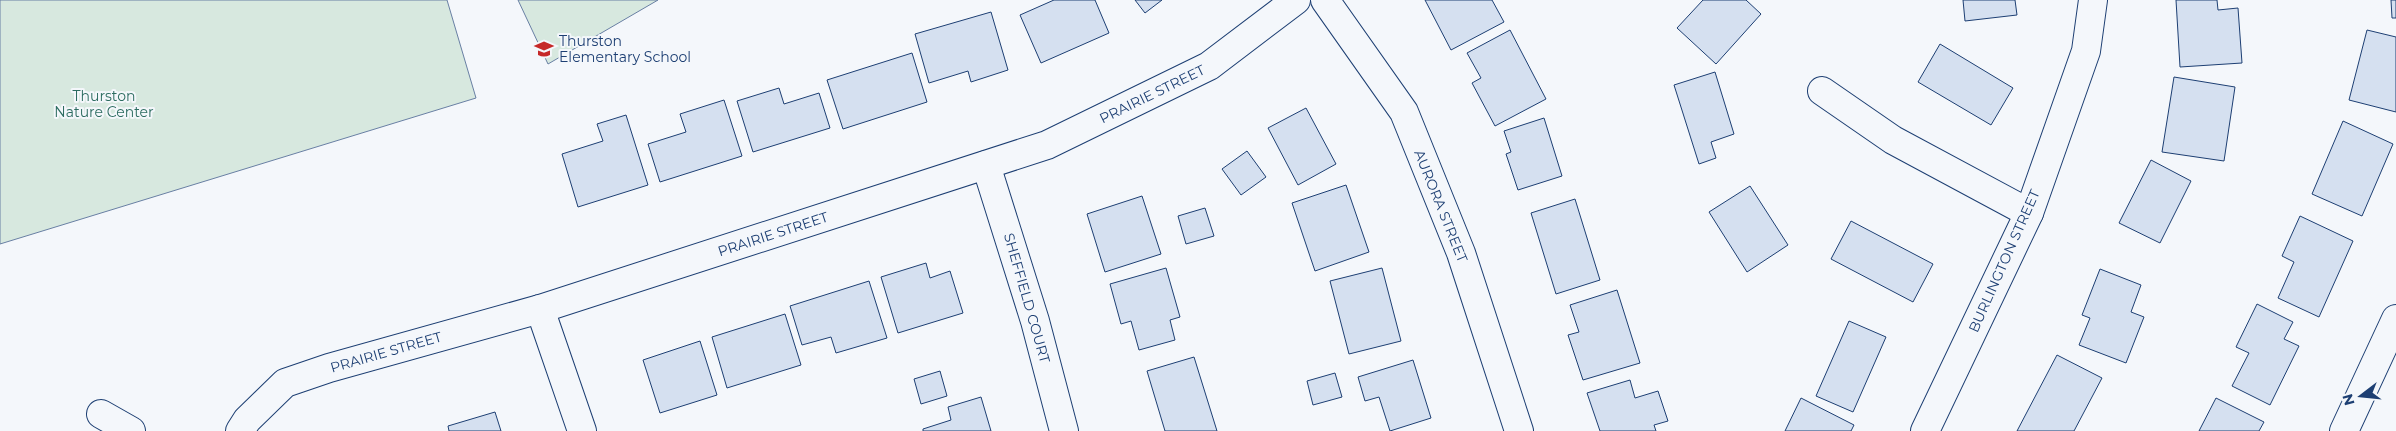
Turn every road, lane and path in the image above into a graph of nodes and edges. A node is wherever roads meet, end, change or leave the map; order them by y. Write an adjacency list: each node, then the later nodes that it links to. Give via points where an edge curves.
1 (1296, 0): 5 (street, PRAIRIE STREET, via 1209,66 1047,145)
2 (1325, 0): 14 (street, AURORA STREET, via 1404,112 1461,253)
3 (2093, 0): 6 (street, BURLINGTON STREET, via 2086,51)
4 (1822, 91): 6 (street, via 1893,140)
5 (986, 165): 7 (street, PRAIRIE STREET); 13 (street, SHEFFIELD COURT, via 1035,321)
6 (2029, 213): 15 (street, BURLINGTON STREET)
7 (540, 309): 11 (street, PRAIRIE STREET, via 285,383); 12 (street)
8 (2396, 320): 16 (street)
9 (101, 414): 10 (street)
10 (131, 431)
11 (240, 431)
12 (582, 431)
13 (1064, 431)
14 (1519, 431)
15 (1925, 431)
16 (2344, 431)

